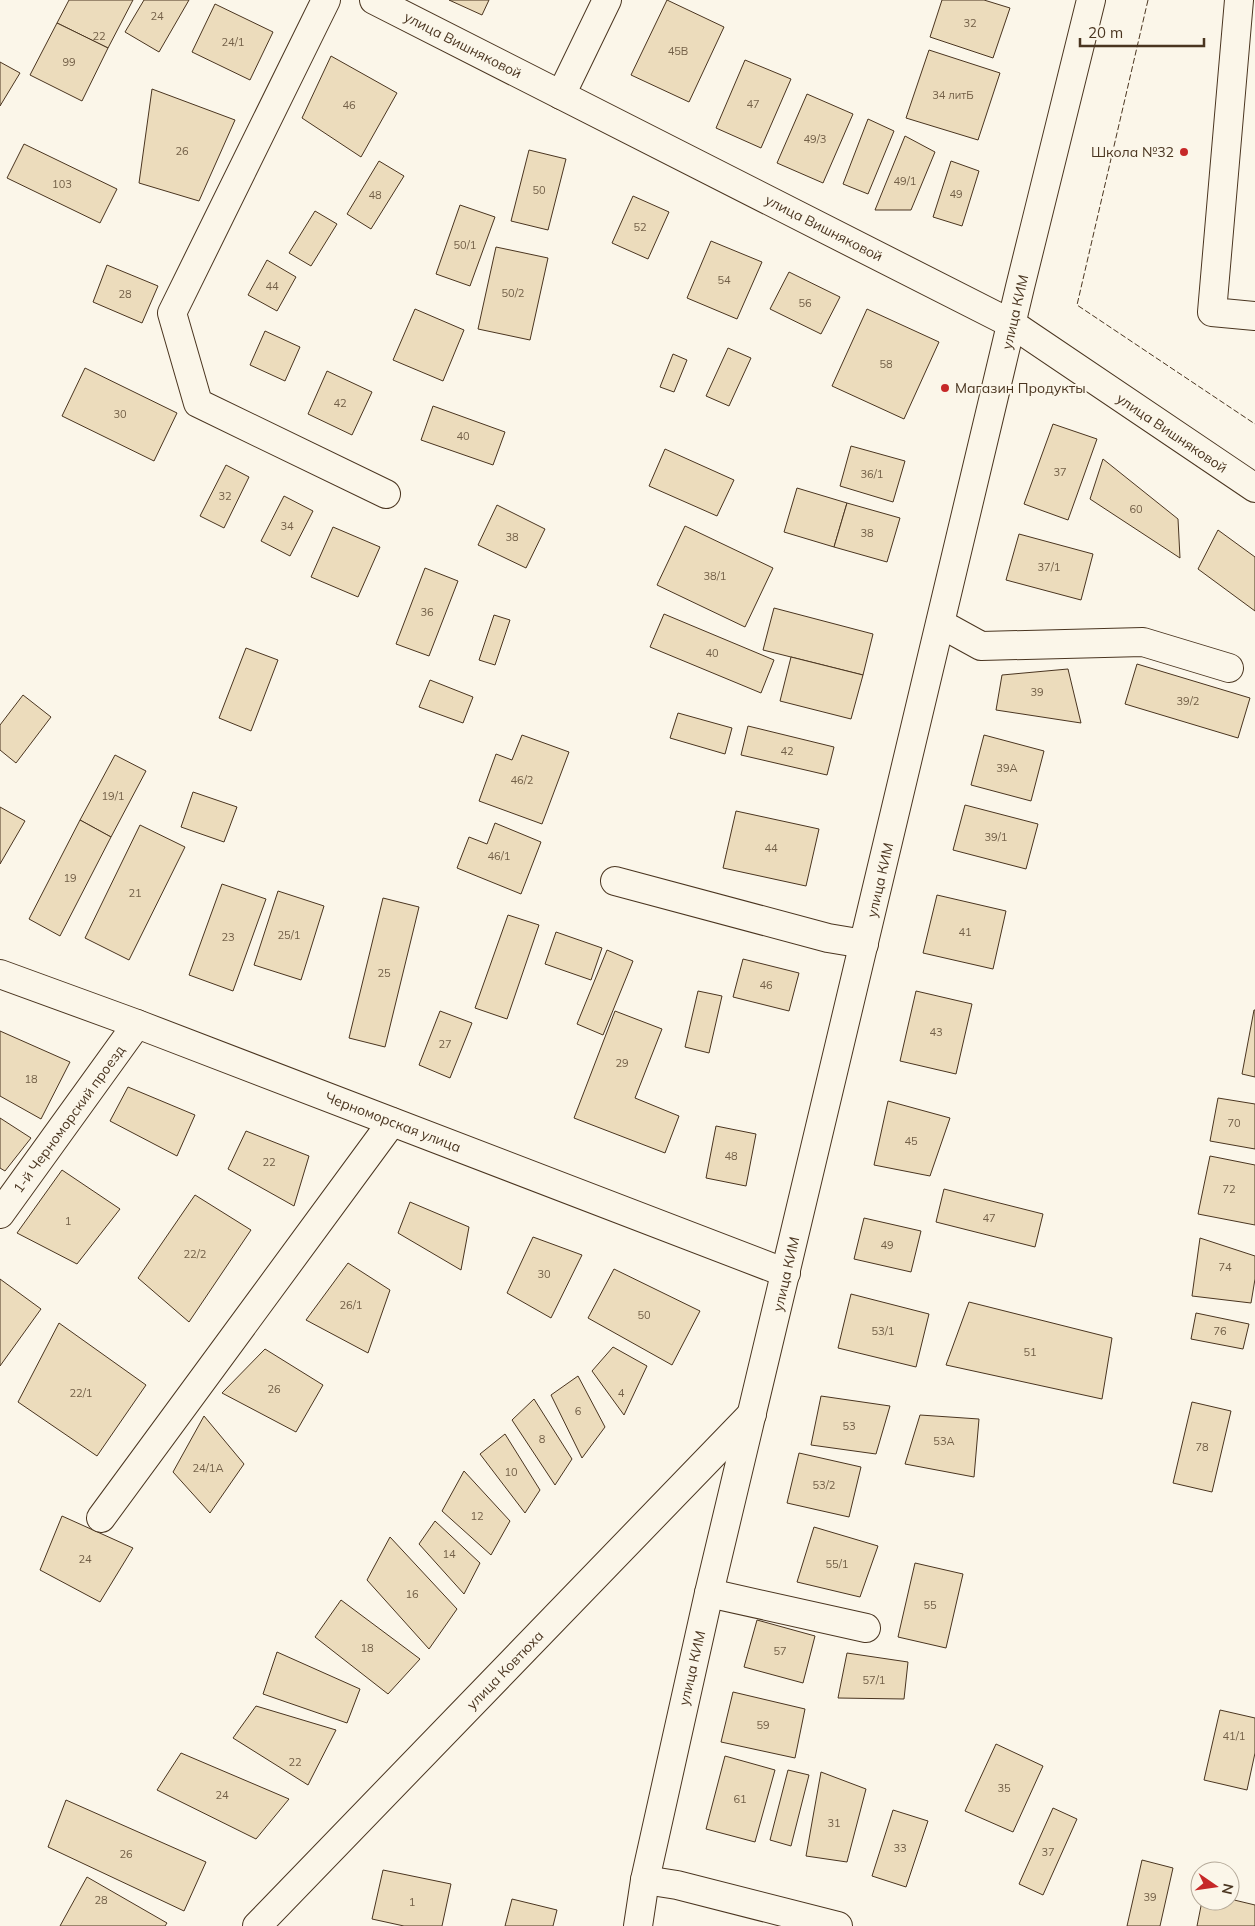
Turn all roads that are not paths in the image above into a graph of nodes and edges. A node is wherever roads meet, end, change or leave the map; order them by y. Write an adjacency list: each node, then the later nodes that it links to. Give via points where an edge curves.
1 (326, 0): 10 (street, via 172,313 198,403)
2 (374, 0): 6 (street, улица Вишняковой)
3 (607, 0): 6 (street)
4 (1091, 0): 8 (street, улица КИМ)
5 (1239, 0): 7 (street, via 1212,312)
6 (561, 95): 8 (street, улица Вишняковой)
7 (1255, 316)
8 (1012, 324): 9 (street, улица Вишняковой); 11 (street, улица КИМ)
9 (1255, 488)
10 (386, 494)
11 (941, 624): 12 (street, via 981,646 1143,642); 14 (street, улица КИМ)
12 (1228, 668)
13 (615, 881): 14 (street, via 828,938)
14 (864, 944): 19 (street, улица КИМ)
15 (0, 974): 16 (street, Черноморская улица)
16 (137, 1024): 17 (street, Черноморская улица); 18 (street, 1-й Черноморский проезд)
17 (392, 1122): 19 (street, Черноморская улица); 21 (street)
18 (0, 1214)
19 (786, 1273): 20 (street, улица КИМ)
20 (753, 1413): 22 (street, улица КИМ); 25 (street, улица Ковтюха)
21 (101, 1518)
22 (709, 1593): 23 (street); 24 (street, улица КИМ)
23 (866, 1628)
24 (645, 1880): 26 (street, улица КИМ); 27 (street, via 677,1885)
25 (257, 1926)
26 (638, 1926)
27 (838, 1926)

